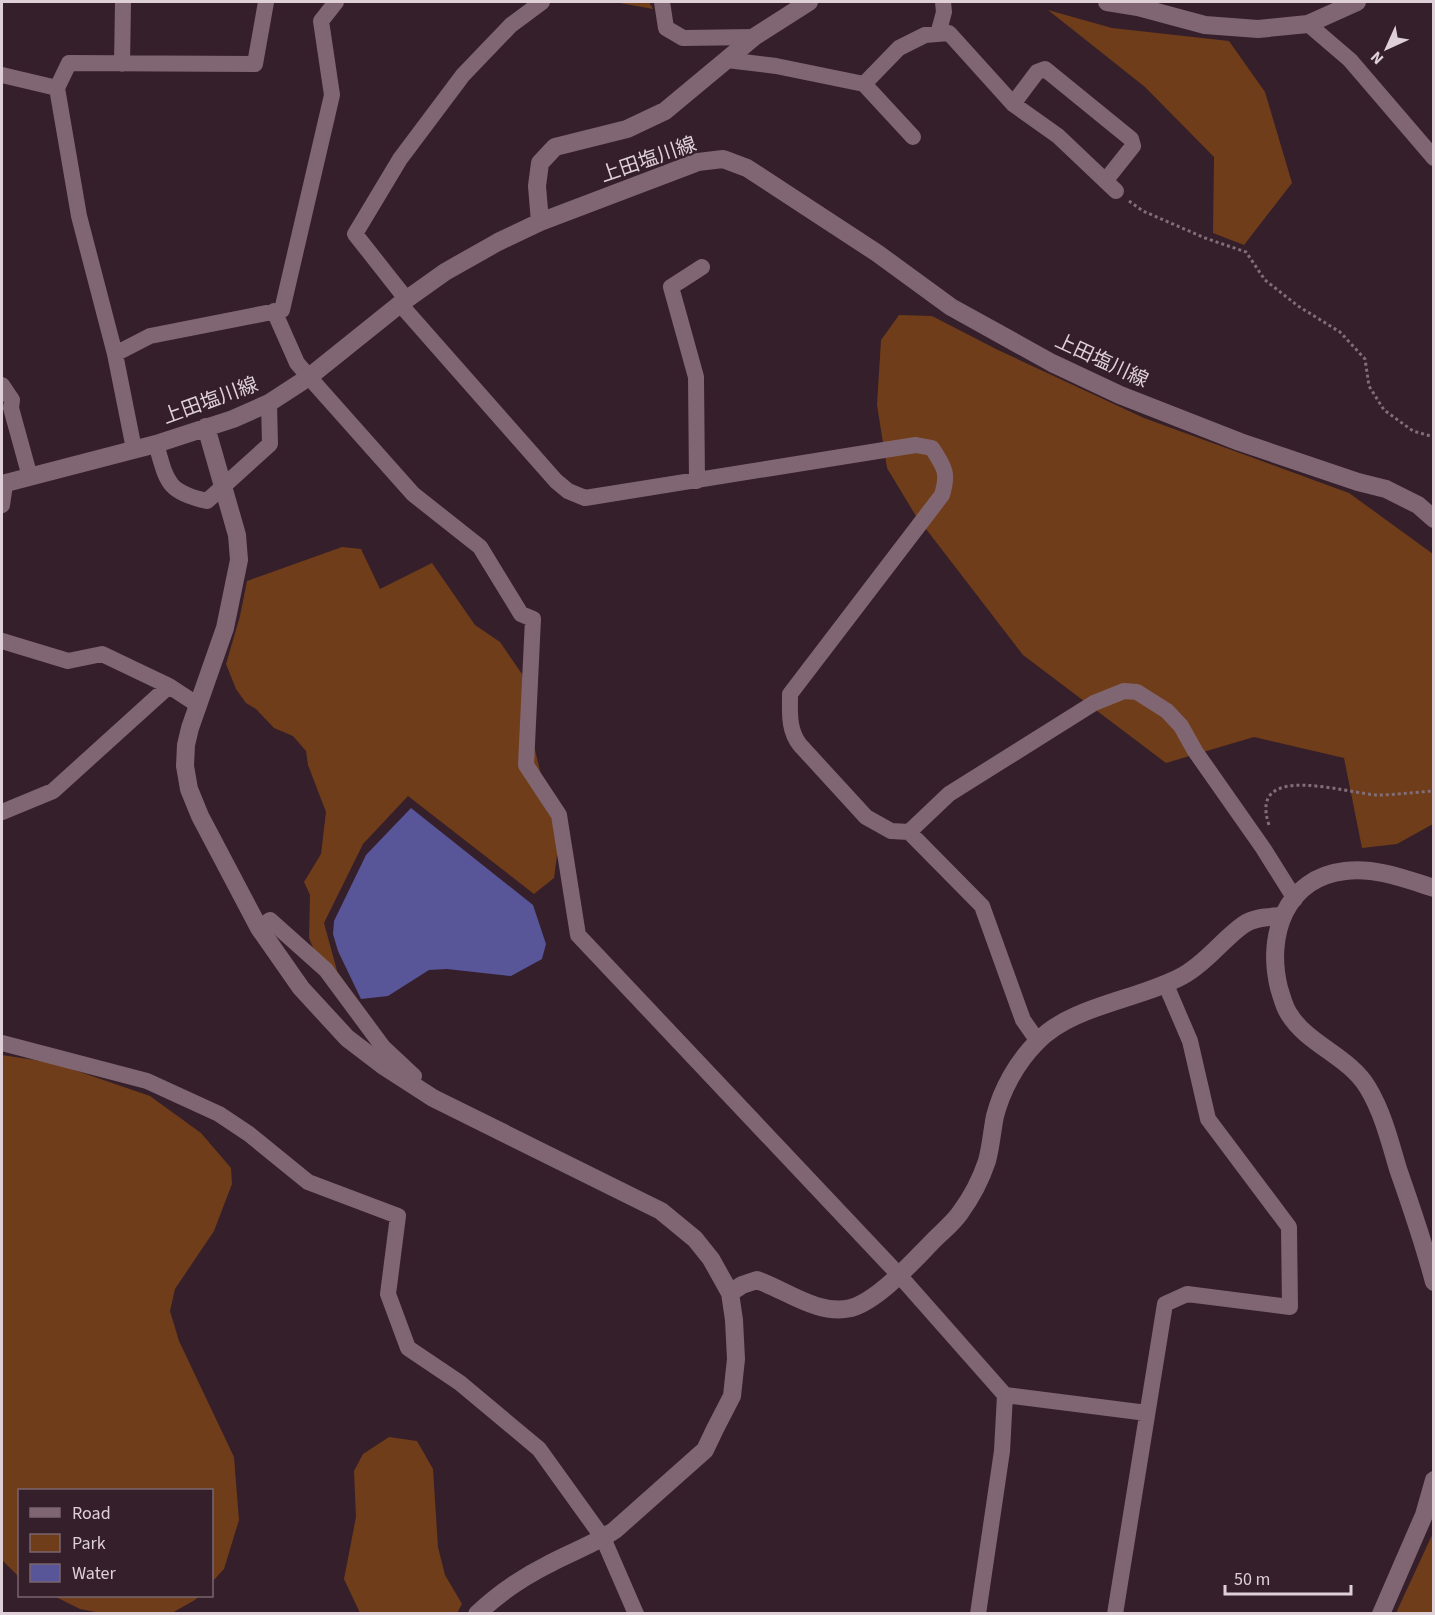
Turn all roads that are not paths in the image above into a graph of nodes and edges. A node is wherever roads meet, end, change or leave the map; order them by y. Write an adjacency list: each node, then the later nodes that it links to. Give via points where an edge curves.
1 (123, 2): 14 (street)
2 (266, 2): 14 (street, via 255,64)
3 (336, 2): 24 (street, via 321,21 332,95 282,309)
4 (542, 2): 23 (street, via 511,25 463,75 400,159 355,234)
5 (662, 2): 12 (street, via 666,28 683,38)
6 (809, 2): 12 (street)
7 (943, 2): 11 (street)
8 (1107, 2): 10 (street, via 1205,25 1258,29)
9 (1357, 2): 10 (street)
10 (1308, 24): 20 (street, via 1350,60)
11 (938, 34): 16 (street, via 925,35 900,48); 18 (street, via 950,33)
12 (753, 37): 13 (street)
13 (727, 60): 16 (street); 21 (street, via 665,111 627,129 555,147 540,163)
14 (122, 64): 17 (street, via 69,63)
15 (2, 75): 17 (street)
16 (864, 84): 19 (street)
17 (57, 88): 25 (street, via 79,216)
18 (1012, 104): 18 (street, via 1037,72 1045,69 1131,139 1133,146 1111,186 1058,136)
19 (913, 137)
20 (1434, 158)
21 (540, 222): 23 (street, 上田塩川線, via 445,272); 37 (street, 上田塩川線, via 698,162 723,159 774,185 951,307 1052,363 1120,395 1240,442 1386,489)
22 (702, 267): 33 (street, via 671,287 696,377)
23 (404, 302): 26 (street, 上田塩川線); 33 (street, via 516,437 568,491 585,498)
24 (274, 311): 25 (street, via 150,336); 26 (street, via 297,363)
25 (115, 354): 31 (street)
26 (309, 377): 28 (street, 上田塩川線); 51 (street, via 413,494 480,547 521,614 533,619 526,765 559,815 578,935)
27 (2, 385): 32 (street, via 12,400)
28 (269, 403): 29 (street, 上田塩川線); 35 (street, via 270,444)
29 (206, 427): 30 (street, 上田塩川線); 35 (street)
30 (156, 444): 31 (street, 上田塩川線); 35 (street, via 167,480 185,496 207,501)
31 (134, 449): 32 (street, 上田塩川線)
32 (30, 477): 34 (street, 上田塩川線)
33 (697, 481): 42 (street, via 916,445 932,448 943,466 947,480 942,495 790,694 790,724 800,745 866,817 891,831)
34 (3, 484): 36 (street)
35 (223, 486): 40 (street, via 237,536 238,560 225,628)
36 (2, 505)
37 (1434, 519)
38 (2, 641): 39 (street, via 68,661 102,654)
39 (169, 686): 40 (street); 41 (street, via 53,791)
40 (198, 705): 46 (street, via 186,745 189,789)
41 (2, 812)
42 (909, 832): 44 (street, via 949,794 1094,703 1125,691 1137,692 1167,711 1181,726); 48 (street, via 982,906 1023,1020)
43 (1434, 888): 44 (street, via 1374,871 1345,871 1321,877)
44 (1295, 899): 45 (street)
45 (1282, 915): 47 (street, via 1244,924 1198,965); 52 (street, via 1276,932 1276,975 1289,1014 1307,1034 1350,1066 1367,1087 1381,1115)
46 (259, 928): 50 (street, via 301,988 347,1038); 50 (street, via 270,920 326,970 383,1047 414,1076)
47 (1166, 985): 48 (street, via 1072,1017); 55 (street, via 1190,1041 1208,1119 1289,1227 1290,1307 1187,1294 1165,1304)
48 (1038, 1041): 51 (street, via 1002,1094 987,1161 976,1189 959,1215)
49 (2, 1043): 57 (street, via 147,1081 219,1114 308,1182 398,1216 388,1294 408,1348 460,1383 539,1449)
50 (411, 1084): 53 (street, via 661,1211 696,1239)
51 (899, 1275): 53 (street, via 869,1299 850,1308 812,1305 757,1280); 54 (street)
52 (1434, 1282)
53 (730, 1293): 57 (street, via 736,1359 732,1395 705,1450)
54 (1005, 1395): 55 (street); 60 (street, via 1002,1451)
55 (1147, 1413): 61 (street)
56 (1434, 1480): 62 (street, via 1424,1515)
57 (603, 1538): 58 (street, via 516,1583); 59 (street)
58 (477, 1614)
59 (636, 1614)
60 (978, 1614)
61 (1114, 1614)
62 (1381, 1614)

